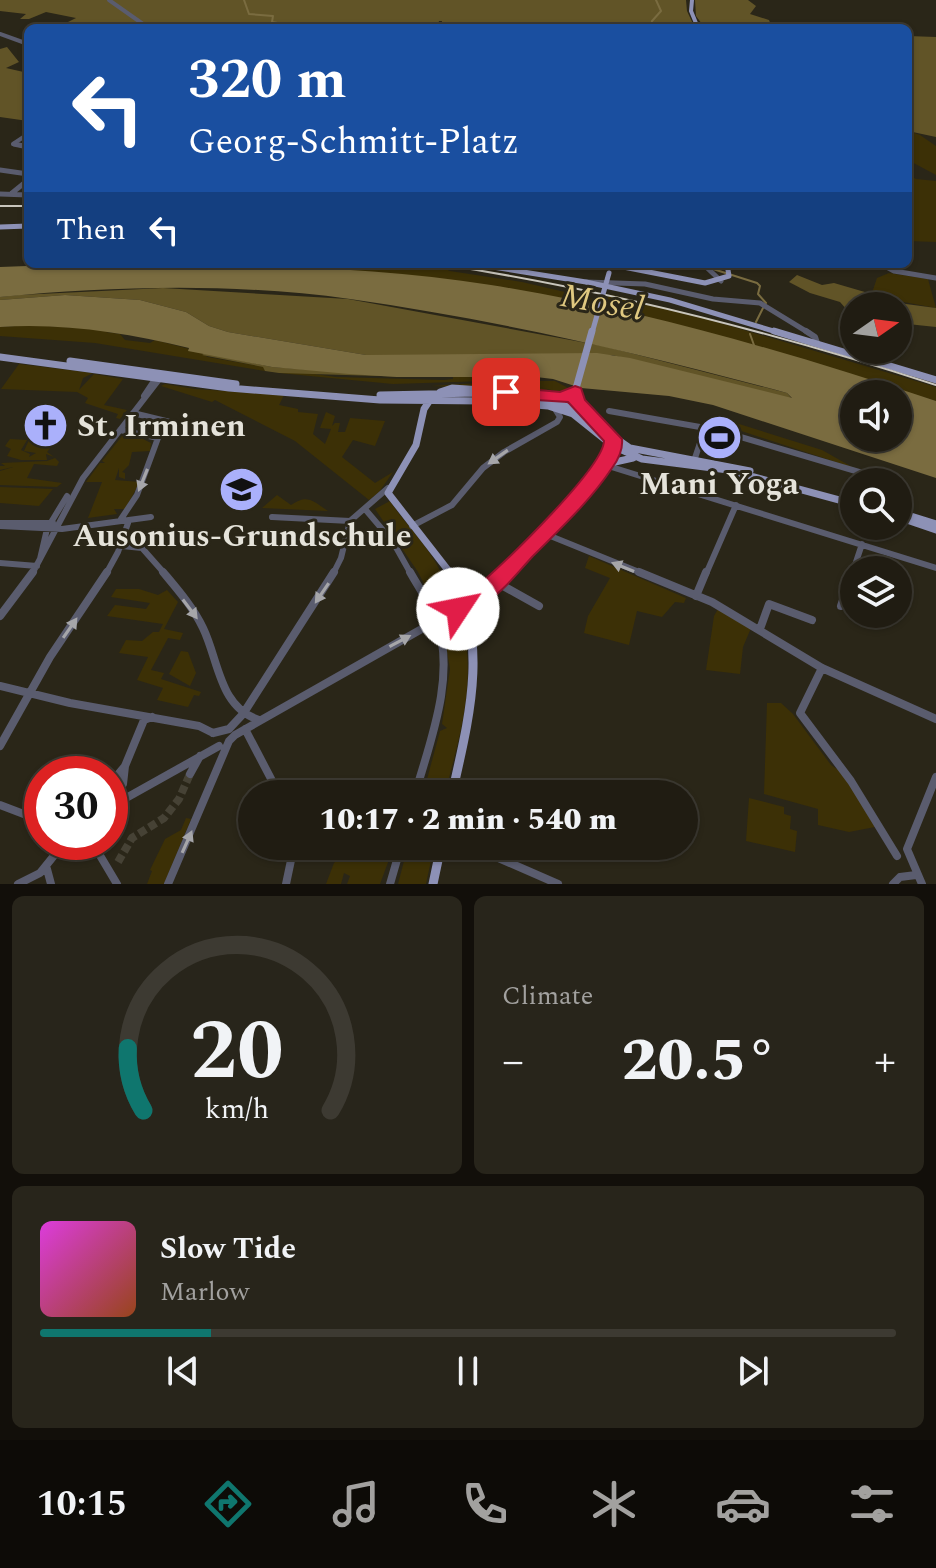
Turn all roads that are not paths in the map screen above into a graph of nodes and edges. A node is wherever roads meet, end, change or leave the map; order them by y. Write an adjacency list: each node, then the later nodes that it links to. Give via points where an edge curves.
1 (109, 0): 3 (street)
2 (692, 0): 4 (main road)
3 (143, 24)
4 (696, 24)
5 (0, 34): 6 (street)
6 (24, 43)
7 (24, 137): 8 (street, via 13,144)
8 (24, 146)
9 (0, 170): 10 (street)
10 (24, 173)
11 (24, 183): 13 (street)
12 (0, 194): 13 (street)
13 (11, 194): 14 (street)
14 (24, 195)
15 (24, 226): 16 (main road)
16 (0, 227)
17 (517, 268): 26 (main road)
18 (531, 268): 26 (main road)
19 (607, 268): 25 (main road)
20 (620, 268): 25 (main road)
21 (627, 268): 28 (main road)
22 (707, 268): 28 (street)
23 (728, 268): 28 (main road, via 729,276)
24 (887, 268): 27 (street)
25 (609, 273): 38 (main road, bridge)
26 (536, 274): 29 (main road)
27 (936, 275)
28 (721, 281)
29 (586, 282): 30 (main road, via 670,300); 30 (street, via 645,284 766,305)
30 (817, 343): 34 (main road)
31 (0, 355): 32 (main road); 33 (main road)
32 (141, 377): 33 (main road); 36 (street)
33 (159, 377): 35 (main road); 36 (street); 37 (main road, via 364,394)
34 (936, 380)
35 (174, 381): 36 (street); 39 (main road)
36 (152, 387): 44 (street)
37 (437, 393): 38 (main road); 40 (main road)
38 (571, 399): 41 (main road); 45 (main road); 45 (main road)
39 (411, 400): 40 (main road); 42 (main road)
40 (430, 400): 41 (main road); 42 (main road)
41 (549, 406): 49 (main road, via 573,414); 69 (street, one-way to 69, via 559,414 557,422 483,468 452,505)
42 (424, 409): 55 (main road, via 416,445)
43 (609, 411): 46 (street)
44 (133, 413): 47 (street); 48 (street, via 170,422)
45 (592, 420): 49 (main road)
46 (705, 428): 51 (street); 53 (street)
47 (120, 430): 48 (street); 54 (street)
48 (158, 438): 64 (street, one-way to 64)
49 (613, 443): 50 (main road); 51 (main road); 52 (main road)
50 (642, 459): 51 (main road); 52 (main road)
51 (694, 462): 56 (main road)
52 (605, 465): 58 (street); 71 (main road)
53 (843, 468)
54 (83, 478): 60 (street); 68 (street)
55 (388, 488): 57 (main road); 59 (street)
56 (840, 498)
57 (392, 499): 59 (street); 69 (main road)
58 (736, 505): 73 (street); 81 (street)
59 (368, 506): 65 (street); 87 (street)
60 (56, 510): 67 (street); 68 (street)
61 (151, 517): 64 (street)
62 (272, 517): 65 (street)
63 (912, 519): 70 (main road)
64 (125, 521): 68 (street); 74 (street)
65 (350, 521): 94 (street, one-way to 94, via 341,558 327,585)
66 (0, 524): 67 (street)
67 (33, 525): 68 (street); 72 (street)
68 (53, 526): 72 (street); 77 (street)
69 (411, 526): 80 (main road)
70 (936, 527)
71 (543, 533): 79 (main road); 81 (street, one-way to 71)
72 (44, 540): 77 (street)
73 (862, 544): 75 (street); 78 (street)
74 (122, 546): 92 (street, one-way to 74); 94 (street, one-way to 94, via 142,548 203,627 227,693)
75 (858, 556)
76 (0, 563): 77 (street)
77 (37, 566): 85 (street)
78 (936, 568)
79 (496, 582): 82 (main road); 84 (street)
80 (458, 586): 82 (main road, via 466,596); 83 (main road)
81 (696, 596): 89 (street)
82 (477, 598): 83 (main road); 88 (main road)
83 (464, 605): 87 (street); 88 (main road)
84 (539, 606)
85 (0, 616)
86 (812, 620): 89 (street, via 769,604)
87 (437, 621): 88 (street, via 459,617); 97 (street, one-way to 87); 109 (street, via 443,664)
88 (470, 628): 110 (main road, via 475,675)
89 (760, 629): 90 (street)
90 (822, 668): 96 (street); 116 (street, via 800,713 851,781)
91 (0, 686): 92 (street)
92 (29, 694): 93 (street); 101 (street)
93 (134, 714): 95 (street); 98 (street)
94 (243, 714): 97 (street); 100 (street, via 229,729)
95 (156, 717): 98 (street, via 144,720); 100 (street)
96 (936, 719)
97 (259, 720): 99 (street)
98 (142, 727): 105 (street)
99 (245, 729): 104 (street, via 229,741); 108 (street)
100 (213, 733): 104 (street)
101 (0, 746)
102 (219, 746): 103 (street)
103 (201, 754): 106 (street); 112 (street)
104 (224, 755): 128 (street, one-way to 104)
105 (128, 759)
106 (190, 774)
107 (936, 777): 124 (street, via 907,849)
108 (272, 780)
109 (418, 780)
110 (455, 780)
111 (128, 789): 112 (street)
112 (135, 792): 113 (street)
113 (128, 796)
114 (0, 805): 115 (street)
115 (24, 814)
116 (897, 856)
117 (53, 860): 123 (street)
118 (100, 860): 127 (street)
119 (291, 860): 129 (street)
120 (397, 860): 130 (street)
121 (438, 860): 131 (main road)
122 (503, 860): 132 (street)
123 (47, 869): 125 (street); 126 (street)
124 (916, 875): 133 (street); 134 (street)
125 (18, 884)
126 (51, 884)
127 (117, 884)
128 (168, 884)
129 (286, 884)
130 (390, 884)
131 (433, 884)
132 (558, 884)
133 (893, 884)
134 (922, 884)

